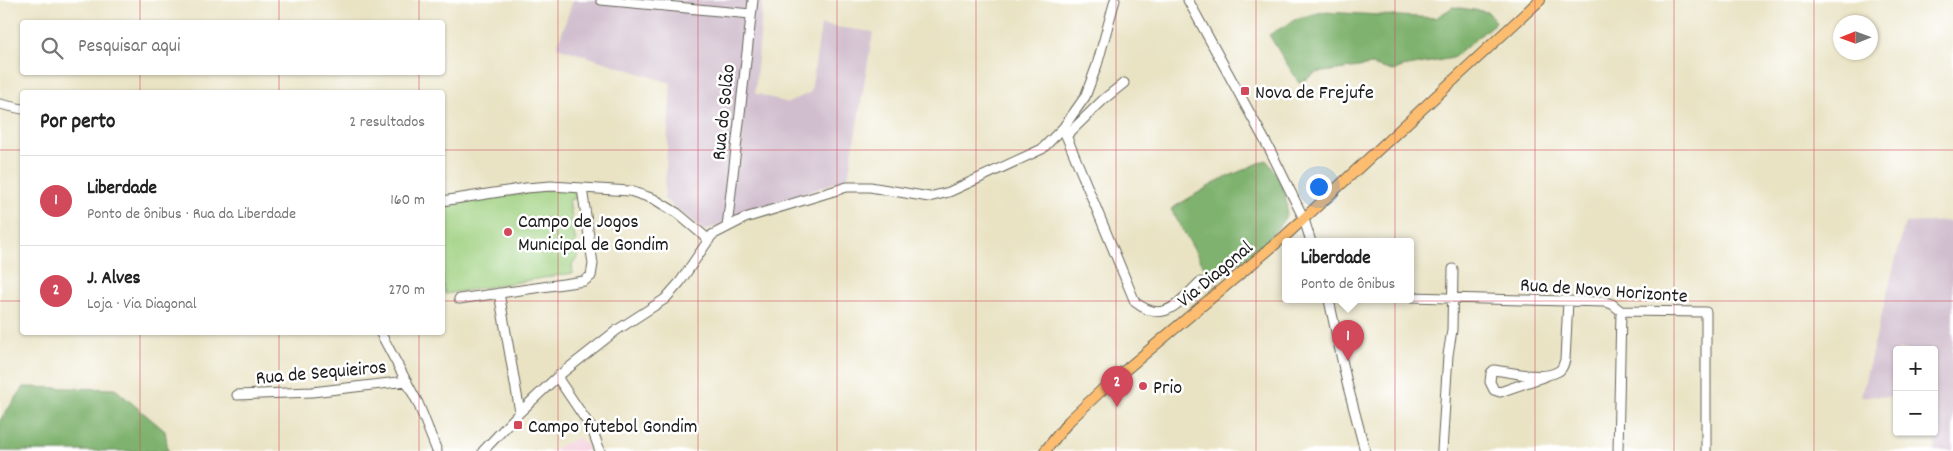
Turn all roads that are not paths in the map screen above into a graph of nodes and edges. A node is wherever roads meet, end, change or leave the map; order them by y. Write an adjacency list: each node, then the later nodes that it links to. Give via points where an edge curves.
1 (601, 0): 6 (street)
2 (752, 0): 6 (street, Rua do Solão)
3 (1115, 0): 10 (street, via 1085,97)
4 (1188, 0): 13 (street)
5 (1540, 0): 13 (main road, Via Diagonal)
6 (751, 14): 14 (street, Rua do Solão)
7 (1124, 84): 10 (street)
8 (0, 104): 9 (street)
9 (20, 109)
10 (1065, 132): 14 (street, via 1042,149 949,192 929,197 870,187 847,188 745,218); 18 (street, via 1135,302 1146,311 1160,313 1177,304)
11 (582, 188): 12 (street, via 526,188); 16 (street, via 630,191 654,199 677,213); 19 (street, via 593,264 591,276 584,281)
12 (445, 201)
13 (1304, 219): 15 (street); 35 (main road, Via Diagonal, via 1104,388 1069,421)
14 (727, 227): 16 (street)
15 (1310, 238)
16 (709, 240): 28 (street, via 665,299 617,330)
17 (1453, 269): 22 (street)
18 (1200, 282)
19 (499, 293): 21 (street); 31 (street)
20 (1414, 297): 22 (street, Rua de Novo Horizonte)
21 (458, 299)
22 (1453, 299): 23 (street, Rua de Novo Horizonte); 37 (street)
23 (1568, 301): 25 (street, Rua de Novo Horizonte, via 1605,302); 27 (street, via 1565,360 1562,368)
24 (1330, 303): 36 (street)
25 (1621, 311): 38 (street); 39 (street, Rua de Novo Horizonte, via 1706,312)
26 (382, 335): 29 (street)
27 (1546, 376): 27 (street, via 1494,370 1490,382 1494,390 1500,392)
28 (557, 377): 31 (street); 34 (street, via 592,429)
29 (407, 381): 30 (street, Rua de Sequieiros, via 312,392); 32 (street)
30 (237, 395)
31 (520, 412): 33 (street)
32 (437, 451)
33 (483, 451)
34 (600, 451)
35 (1045, 451)
36 (1365, 451)
37 (1442, 451)
38 (1618, 451)
39 (1706, 451)

